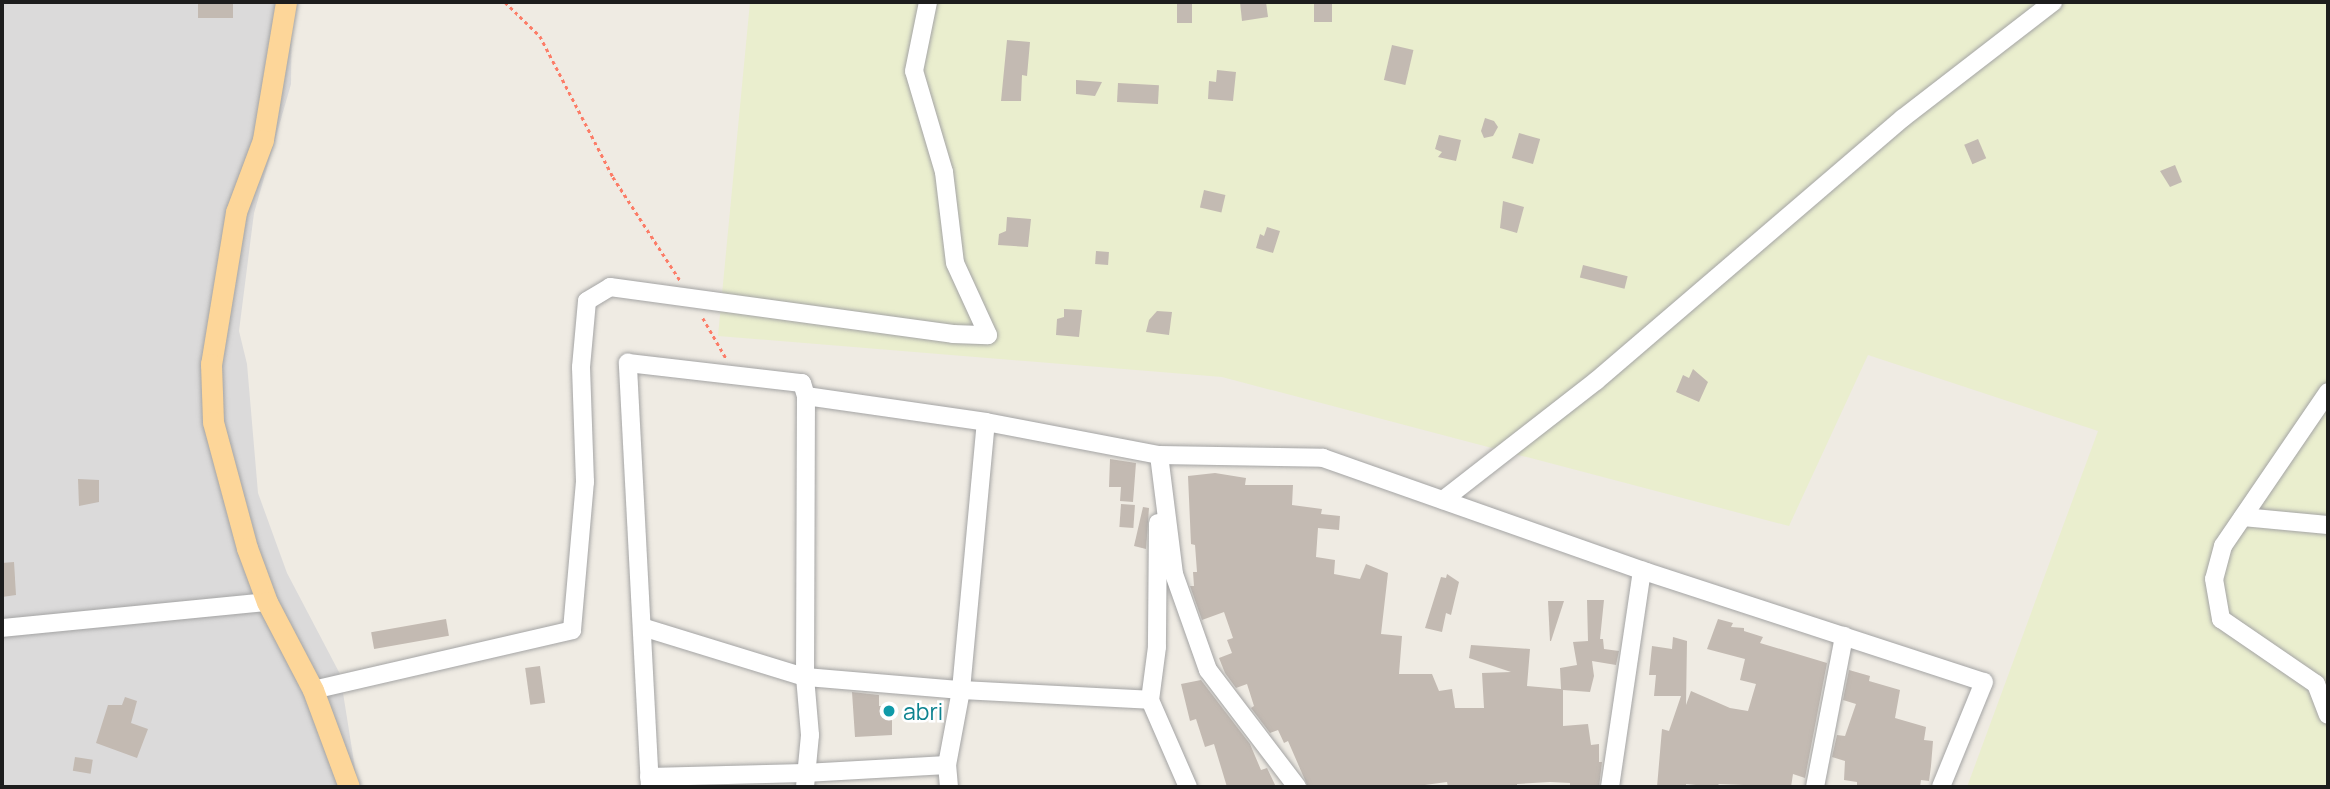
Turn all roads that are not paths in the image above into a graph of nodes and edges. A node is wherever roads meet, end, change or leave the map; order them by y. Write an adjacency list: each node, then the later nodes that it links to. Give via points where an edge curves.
1 (286, 2): 12 (main road, via 263,141 236,212 211,364 218,445)
2 (928, 2): 17 (street, via 914,71 944,172 955,263 988,335 610,287 587,302 581,367 585,482 572,630)
3 (2053, 2): 8 (street, via 1903,118 1596,381)
4 (2328, 392): 9 (street)
5 (806, 396): 6 (street); 13 (street, via 802,383 628,363); 16 (street)
6 (985, 422): 7 (street); 18 (street)
7 (1159, 456): 8 (street, via 1324,458); 19 (street, via 1157,647); 27 (street, via 1174,574 1208,670)
8 (1443, 500): 11 (street)
9 (2242, 517): 10 (street); 20 (street, via 2222,546 2214,579 2221,619 2316,684)
10 (2328, 525)
11 (1642, 570): 15 (street); 28 (street)
12 (267, 602): 14 (street); 17 (main road)
13 (642, 627): 16 (street); 23 (street)
14 (2, 628)
15 (1844, 636): 29 (street); 30 (street, via 1984,682)
16 (805, 677): 18 (street); 22 (street, via 810,735)
17 (313, 690): 24 (main road)
18 (961, 690): 19 (street); 21 (street)
19 (1150, 700): 26 (street)
20 (2328, 715)
21 (947, 765): 22 (street); 25 (street)
22 (805, 780): 23 (street)
23 (650, 782)
24 (349, 787)
25 (948, 787)
26 (1188, 787)
27 (1297, 787)
28 (1610, 787)
29 (1815, 787)
30 (1941, 787)

